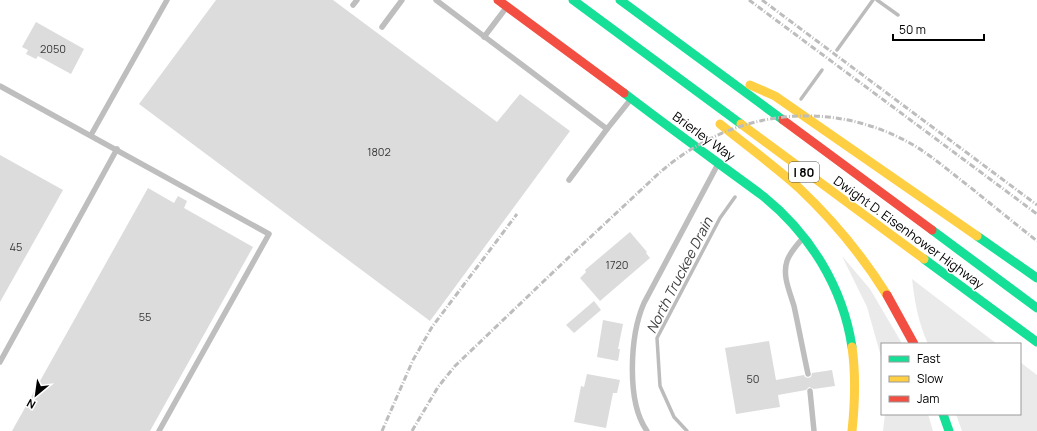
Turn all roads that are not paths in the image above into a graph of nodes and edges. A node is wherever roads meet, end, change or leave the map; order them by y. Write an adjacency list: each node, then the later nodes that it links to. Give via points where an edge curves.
1 (167, 0): 17 (lane)
2 (402, 0): 9 (lane)
3 (436, 0): 10 (lane)
4 (498, 0): 8 (main road, Brierley Way)
5 (569, 0): 12 (main road)
6 (573, 0): 24 (main road, Dwight D. Eisenhower Highway / I 80)
7 (620, 0): 11 (main road, Dwight D. Eisenhower Highway / I 80)
8 (507, 7): 10 (lane); 14 (main road, Brierley Way)
9 (382, 27)
10 (484, 37): 16 (lane)
11 (713, 68): 22 (main road, via 775,96); 23 (main road, Dwight D. Eisenhower Highway / I 80)
12 (652, 70)
13 (0, 86): 17 (lane)
14 (631, 99): 16 (lane); 19 (main road, Brierley Way)
15 (714, 120): 25 (main road, via 776,169 832,223 874,277)
16 (607, 129): 20 (lane)
17 (91, 135): 18 (lane)
18 (117, 149): 26 (lane); 30 (lane, via 269,234)
19 (719, 163): 21 (main road, Brierley Way, via 774,205); 31 (lane, via 639,314 634,339 634,397 637,412)
20 (569, 180)
21 (804, 236): 27 (lane, via 791,252 786,271); 33 (main road, Brierley Way, via 834,284 850,331 857,376)
22 (1037, 278)
23 (1037, 308)
24 (1037, 342)
25 (913, 343)
26 (0, 362)
27 (808, 374)
28 (810, 391): 32 (lane)
29 (943, 415): 34 (main road)
30 (159, 431)
31 (647, 431)
32 (814, 431)
33 (852, 431)
34 (949, 431)

